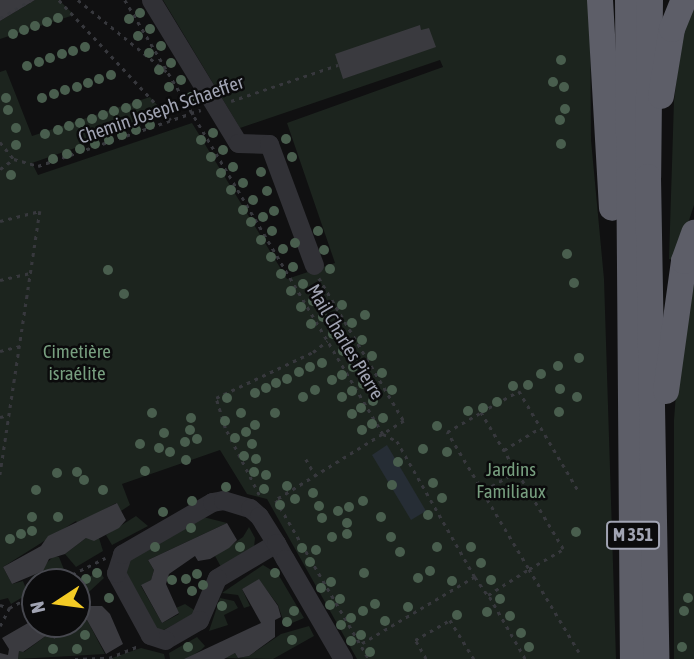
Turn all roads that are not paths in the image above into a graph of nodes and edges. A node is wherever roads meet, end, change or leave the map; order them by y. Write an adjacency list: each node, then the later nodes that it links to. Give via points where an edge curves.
1 (151, 0): 8 (street, via 238,143 270,144)
2 (600, 0): 9 (highway, via 619,353)
3 (628, 0): 9 (highway)
4 (650, 0): 6 (highway)
5 (684, 0): 6 (highway, via 672,29)
6 (648, 177): 11 (highway, M 351)
7 (694, 233): 11 (highway, via 684,261 668,360)
8 (314, 265)
9 (632, 412): 13 (highway, M 351)
10 (276, 543): 10 (street, via 217,578 203,615 165,640 150,635 116,573 122,554 216,500 256,512); 12 (street)
11 (654, 575): 14 (highway, M 351)
12 (343, 659)
13 (633, 659)
14 (656, 659)

